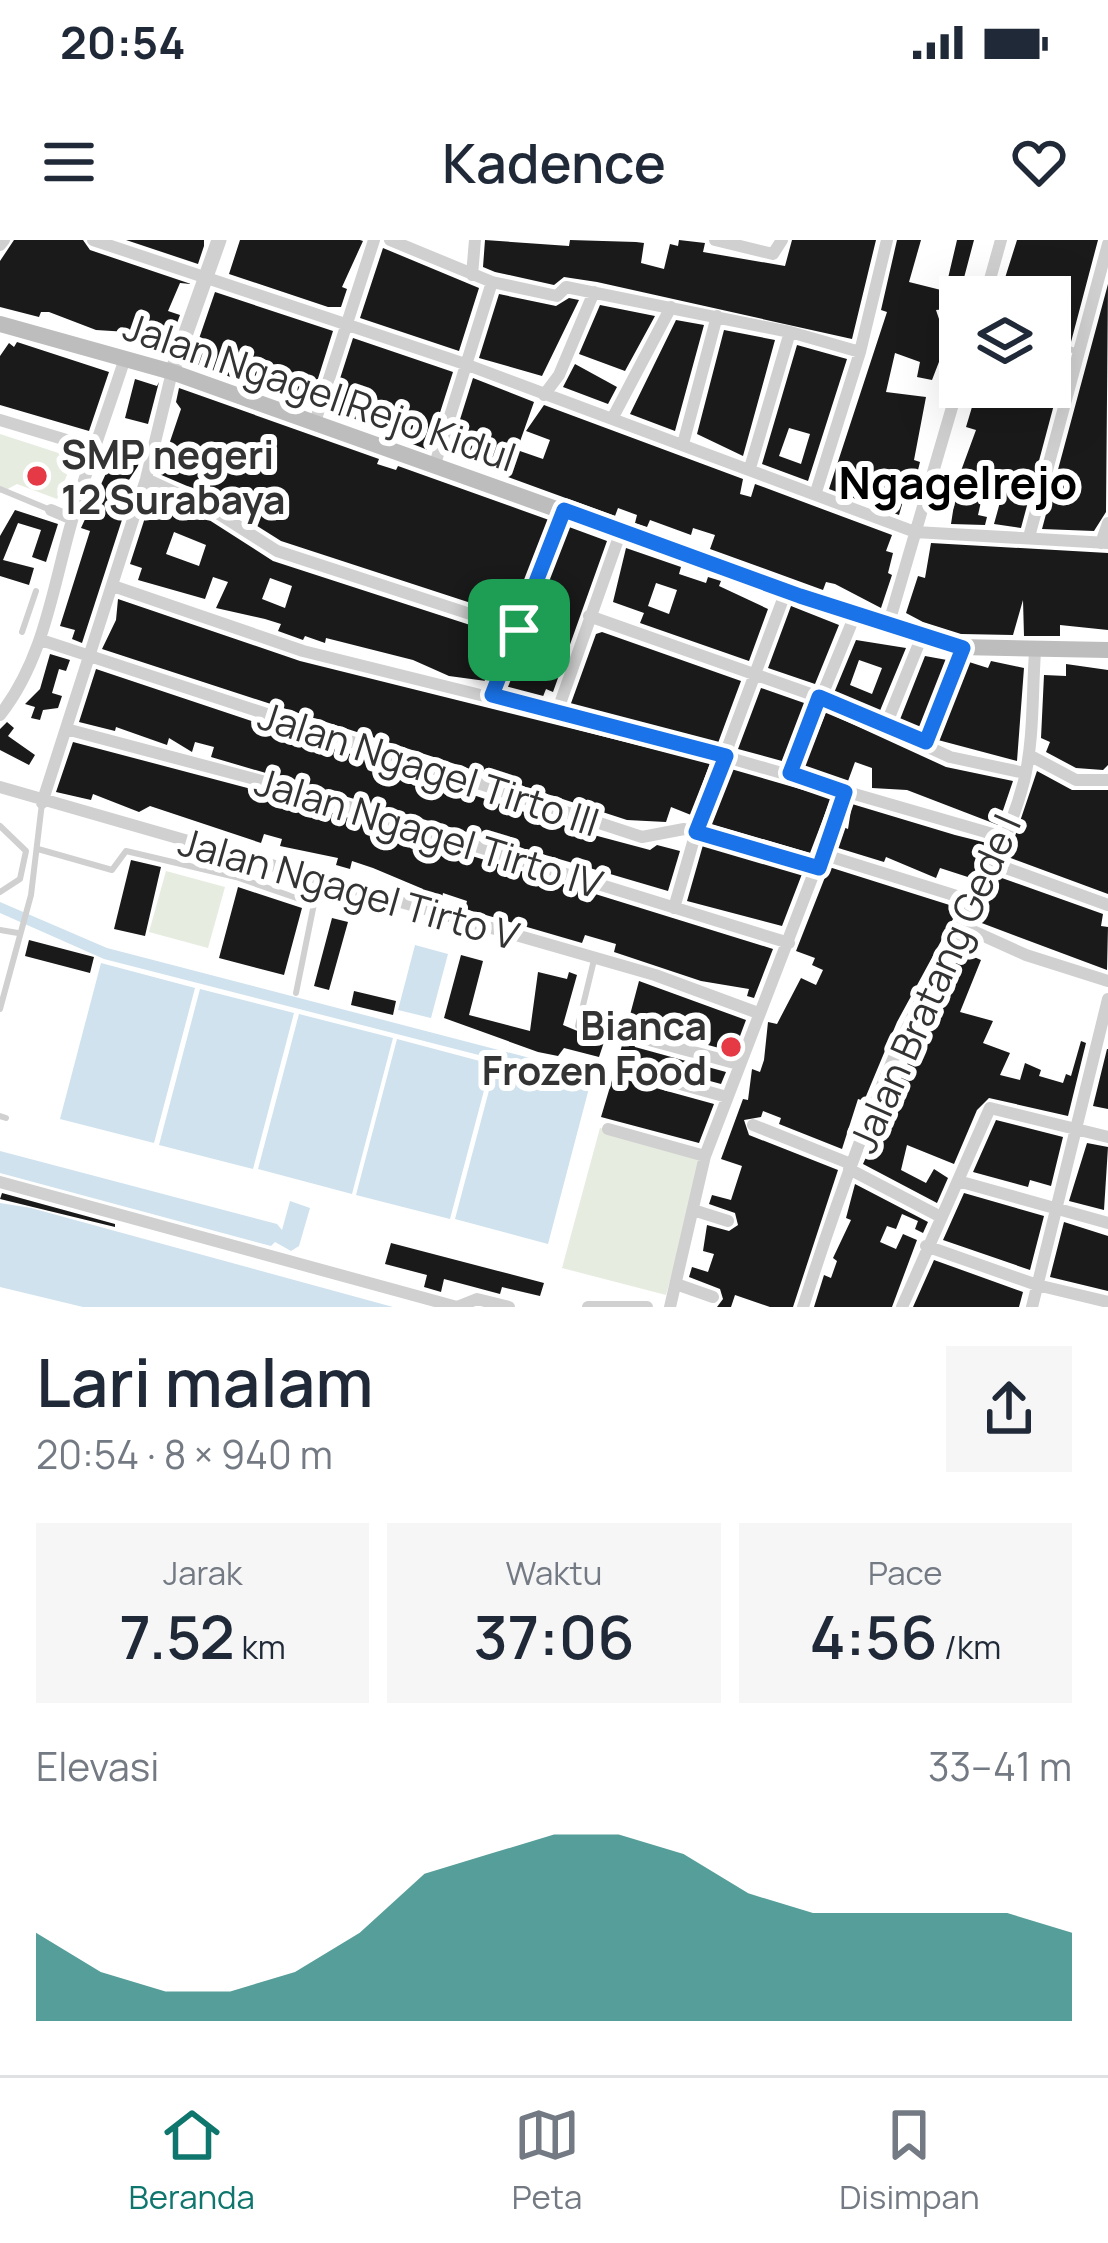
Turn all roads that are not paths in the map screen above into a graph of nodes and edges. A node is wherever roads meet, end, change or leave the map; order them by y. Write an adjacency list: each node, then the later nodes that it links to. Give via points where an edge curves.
1 (93, 240): 12 (street)
2 (219, 240): 12 (street)
3 (374, 240): 19 (street)
4 (390, 240): 11 (street)
5 (475, 240): 11 (street)
6 (715, 240): 7 (street, via 773,254)
7 (782, 240)
8 (887, 240): 22 (street)
9 (1001, 240): 13 (street)
10 (1108, 244): 23 (street)
11 (472, 275): 14 (street)
12 (205, 276): 19 (street); 26 (street)
13 (991, 276)
14 (492, 282): 15 (street, via 557,296 566,287); 25 (street)
15 (594, 292): 16 (street); 27 (street)
16 (671, 308): 17 (street); 29 (street)
17 (717, 316): 20 (street); 32 (street)
18 (0, 324): 24 (main road, Jalan Ngagel Rejo Kidul)
19 (346, 324): 25 (street); 31 (street)
20 (790, 332): 22 (street); 35 (street)
21 (1071, 350): 23 (lane)
22 (860, 352): 38 (street)
23 (1079, 352): 45 (street)
24 (125, 358): 26 (main road, Jalan Ngagel Rejo Kidul); 33 (street)
25 (465, 364): 27 (street); 34 (street)
26 (172, 372): 31 (main road, Jalan Ngagel Rejo Kidul); 36 (street)
27 (544, 394): 29 (street)
28 (952, 408): 44 (street)
29 (613, 419): 32 (street)
30 (0, 421): 33 (street)
31 (315, 422): 34 (main road, Jalan Ngagel Rejo Kidul)
32 (683, 444): 35 (street)
33 (93, 448): 41 (street)
34 (434, 464): 40 (main road, Jalan Ngagel Rejo Kidul)
35 (750, 467): 38 (street)
36 (146, 479): 47 (street); 54 (street, via 277,551)
37 (0, 489): 39 (lane)
38 (816, 492): 44 (street)
39 (51, 510): 41 (street)
40 (564, 510): 43 (main road, Jalan Ngagel Rejo Kidul); 54 (street)
41 (72, 519): 56 (street)
42 (1108, 523): 46 (street)
43 (621, 531): 49 (main road, Jalan Ngagel Rejo Kidul); 51 (street)
44 (915, 532): 45 (street); 53 (street)
45 (1029, 537): 46 (street)
46 (1104, 543)
47 (113, 586): 61 (street); 63 (street, via 303,652)
48 (36, 591): 52 (lane)
49 (786, 591): 50 (main road, Jalan Ngagel Rejo Kidul); 62 (street)
50 (855, 615): 53 (main road, Jalan Ngagel Rejo Kidul); 64 (street)
51 (589, 616): 62 (street); 65 (street)
52 (26, 621): 55 (lane); 56 (lane)
53 (888, 626): 57 (main road, Jalan Ngagel Rejo Kidul)
54 (519, 630): 63 (street)
55 (22, 632)
56 (42, 635): 61 (street, Jalan Ngagel Tirto III); 66 (street)
57 (922, 636): 58 (main road, Jalan Ngagel Rejo Kidul); 67 (street)
58 (963, 648): 60 (main road, Jalan Ngagel Rejo Kidul); 69 (street)
59 (1108, 650): 60 (main road, Jalan Ngagel Rejo Kidul)
60 (1035, 652): 70 (street, Jalan Bratang Gede I)
61 (89, 658): 68 (street); 79 (street, Jalan Ngagel Tirto III, via 642,837)
62 (755, 675): 64 (street); 71 (street)
63 (492, 695): 65 (street)
64 (819, 697): 67 (street); 72 (street)
65 (556, 715): 71 (street)
66 (0, 716)
67 (886, 725): 69 (street)
68 (66, 729): 77 (street); 91 (street, Jalan Ngagel Tirto IV, via 281,785)
69 (926, 742): 73 (street, via 950,758)
70 (1029, 754): 73 (street, Jalan Bratang Gede I); 74 (street, via 1076,780)
71 (726, 756): 72 (street); 79 (street)
72 (790, 773): 76 (street)
73 (1025, 773): 80 (street, Jalan Bratang Gede I)
74 (1108, 780)
75 (0, 787): 77 (street, Jalan Ngagel Tirto V)
76 (845, 792): 80 (street); 83 (street)
77 (42, 803): 81 (lane); 82 (street, Jalan Ngagel Tirto V)
78 (0, 826): 87 (lane, via 26,851 20,879)
79 (696, 832): 83 (street, Jalan Ngagel Tirto III); 91 (street)
80 (1003, 837): 84 (street, Jalan Bratang Gede I)
81 (38, 850): 85 (lane, via 112,870 126,851); 94 (lane)
82 (243, 854): 85 (lane); 86 (street, Jalan Ngagel Tirto V)
83 (822, 862): 88 (street, Jalan Ngagel Tirto III); 95 (street)
84 (992, 862): 88 (street, Jalan Bratang Gede I); 90 (street)
85 (236, 877): 89 (lane)
86 (323, 878): 89 (lane); 96 (street, Jalan Ngagel Tirto V)
87 (0, 892)
88 (976, 902): 92 (street, Jalan Bratang Gede I)
89 (314, 904): 98 (lane)
90 (1108, 905)
91 (674, 908): 95 (street, Jalan Ngagel Tirto IV)
92 (964, 927): 97 (street); 113 (street, Jalan Bratang Gede I, via 904,1035)
93 (0, 930): 94 (lane)
94 (19, 930): 100 (lane)
95 (789, 943): 101 (street)
96 (594, 959): 101 (street, Jalan Ngagel Tirto V); 102 (lane)
97 (1108, 981)
98 (296, 993)
99 (1108, 999): 104 (street)
100 (0, 1009)
101 (758, 1013): 105 (street)
102 (578, 1026)
103 (638, 1037): 105 (street)
104 (1101, 1058): 109 (street)
105 (738, 1064): 107 (street)
106 (626, 1070): 107 (street)
107 (727, 1097): 112 (street)
108 (753, 1125): 113 (street)
109 (1076, 1128): 111 (street); 114 (street, via 992,1108); 116 (street)
110 (608, 1130): 112 (street)
111 (1108, 1137)
112 (705, 1156): 117 (street)
113 (850, 1166): 118 (street); 131 (street, Jalan Bratang Gede I)
114 (958, 1180): 116 (street); 118 (street)
115 (0, 1182): 126 (street)
116 (1057, 1209): 120 (street); 123 (street)
117 (693, 1210): 119 (street); 122 (street)
118 (939, 1216): 121 (street)
119 (728, 1221)
120 (1108, 1223)
121 (926, 1246): 123 (street); 132 (street)
122 (676, 1284): 124 (street); 130 (street)
123 (1037, 1285): 125 (street); 133 (street)
124 (712, 1297)
125 (1108, 1302)
126 (457, 1307): 127 (street, via 477,1299)
127 (509, 1307)
128 (588, 1307): 129 (street)
129 (647, 1307)
130 (670, 1307)
131 (803, 1307)
132 (902, 1307)
133 (1032, 1307)

